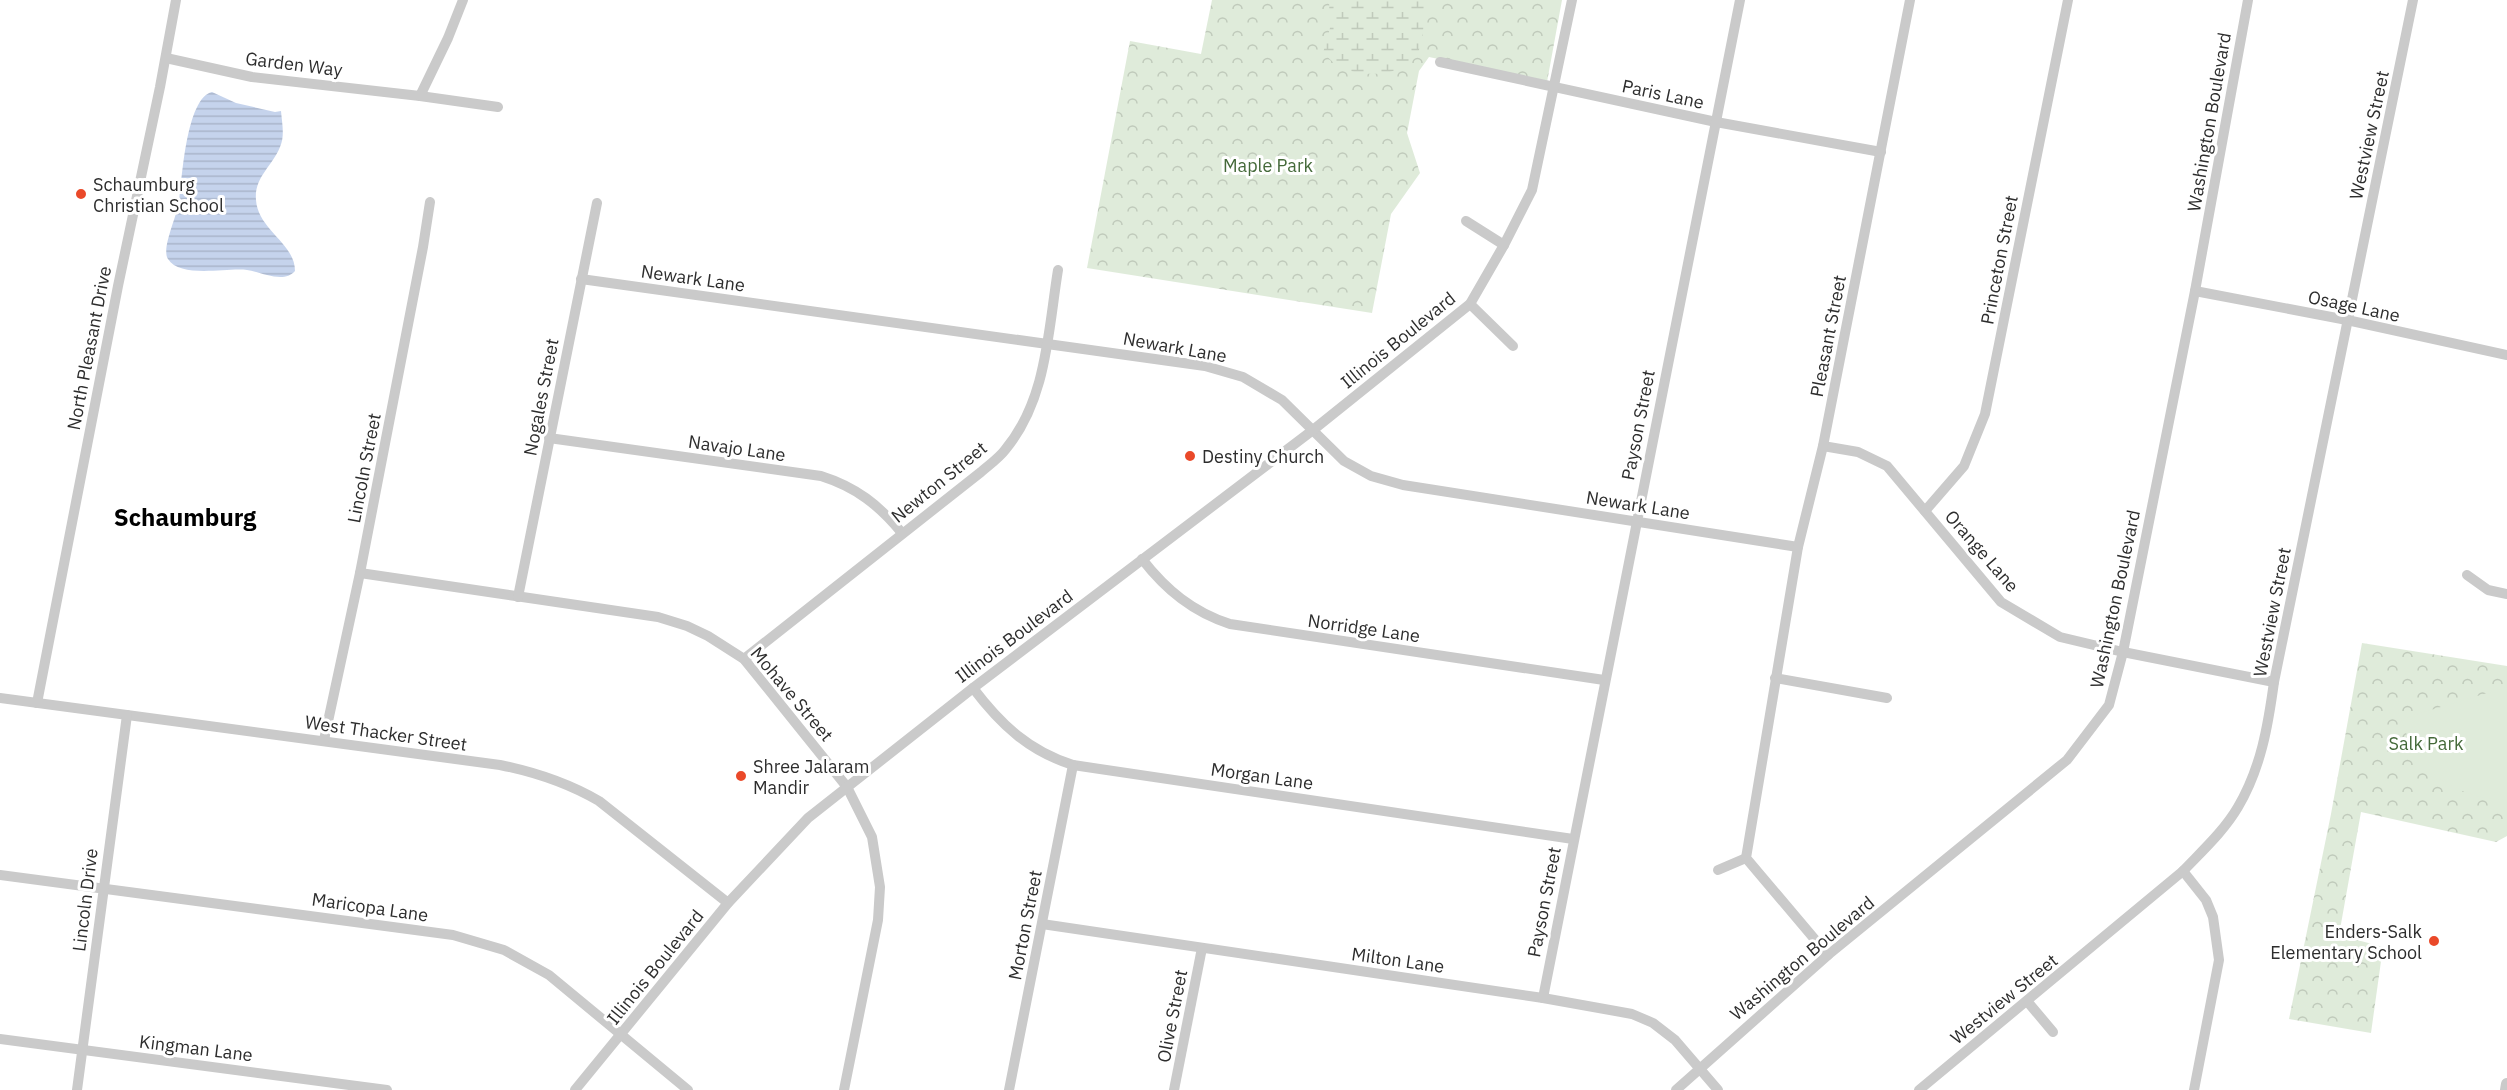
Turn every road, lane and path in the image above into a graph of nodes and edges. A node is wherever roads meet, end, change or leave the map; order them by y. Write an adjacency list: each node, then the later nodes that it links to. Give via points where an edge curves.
1 (176, 0): 9 (street, North Pleasant Drive)
2 (464, 0): 12 (street)
3 (1572, 0): 11 (street, Illinois Boulevard)
4 (1740, 0): 14 (street, Payson Street)
5 (1910, 0): 15 (street, Pleasant Street)
6 (2068, 0): 31 (street, Princeton Street, via 1984,414 1964,466)
7 (2248, 0): 22 (street, Washington Boulevard)
8 (2413, 0): 24 (street, Westview Street)
9 (166, 58): 12 (street, Garden Way, via 252,77); 48 (street, North Pleasant Drive)
10 (1440, 62): 11 (street, Paris Lane)
11 (1554, 88): 14 (street, Paris Lane); 19 (street, Illinois Boulevard, via 1532,190)
12 (420, 96): 13 (street, Garden Way)
13 (498, 107)
14 (1716, 122): 15 (street, Paris Lane); 32 (street, Payson Street)
15 (1881, 152): 30 (street, Pleasant Street)
16 (430, 202): 36 (street, Lincoln Street)
17 (597, 203): 21 (street, Nogales Street)
18 (1466, 221): 19 (street)
19 (1504, 246): 23 (street, Illinois Boulevard)
20 (1058, 270): 25 (street, Newton Street)
21 (581, 279): 25 (street, Newark Lane); 29 (street, Nogales Street)
22 (2195, 291): 24 (street, Osage Lane); 40 (street, Washington Boulevard)
23 (1470, 304): 26 (street); 28 (street, Illinois Boulevard)
24 (2347, 320): 27 (street, Osage Lane); 44 (street, Westview Street)
25 (1046, 345): 28 (street, Newark Lane, via 1205,366 1243,377 1282,400); 33 (street, Newton Street, via 1036,394 1026,419 1005,450)
26 (1513, 346)
27 (2507, 355)
28 (1313, 430): 32 (street, Newark Lane, via 1344,461 1392,482); 35 (street, Illinois Boulevard)
29 (549, 438): 33 (street, Navajo Lane, via 821,476 866,496); 39 (street, Nogales Street)
30 (1823, 446): 31 (street, Orange Lane, via 1858,452 1887,466); 34 (street, Pleasant Street)
31 (1925, 511): 40 (street, Orange Lane, via 2001,602 2060,637)
32 (1636, 521): 34 (street, Newark Lane); 43 (street, Payson Street)
33 (902, 533): 41 (street, Newton Street)
34 (1798, 547): 42 (street, Pleasant Street)
35 (1142, 559): 43 (street, Norridge Lane, via 1184,602 1230,624); 45 (street, Illinois Boulevard)
36 (360, 573): 39 (street, Mohave Street); 50 (street, Lincoln Street)
37 (2467, 575): 38 (street, via 2488,590)
38 (2507, 594)
39 (518, 597): 41 (street, Mohave Street, via 669,620 720,642)
40 (2123, 652): 44 (street, Orange Lane); 62 (street, Washington Boulevard, via 2109,705 2067,760)
41 (744, 659): 52 (street, Mohave Street)
42 (1775, 678): 47 (street); 54 (street, Pleasant Street)
43 (1604, 680): 53 (street, Payson Street)
44 (2274, 682): 56 (street, Westview Street, via 2256,771 2237,808)
45 (973, 688): 51 (street, Morgan Lane, via 1018,738); 52 (street, Illinois Boulevard)
46 (0, 698): 48 (street, West Thacker Street)
47 (1887, 698)
48 (37, 703): 49 (street, West Thacker Street)
49 (127, 715): 50 (street, West Thacker Street); 58 (street, Lincoln Drive)
50 (324, 740): 59 (street, West Thacker Street, via 500,765 558,781 587,794 626,821)
51 (1073, 765): 53 (street, Morgan Lane); 60 (street, Morton Street)
52 (847, 787): 59 (street, Illinois Boulevard, via 790,835); 77 (street, Mohave Street, via 872,837 880,887 874,942)
53 (1573, 839): 63 (street, Payson Street)
54 (1746, 858): 55 (street); 62 (street)
55 (1718, 870)
56 (2183, 871): 64 (street, Westview Street); 83 (street, via 2206,900 2219,960)
57 (0, 875): 58 (street, Maricopa Lane)
58 (104, 888): 66 (street, Maricopa Lane, via 474,940 504,950 549,975); 68 (street, Lincoln Drive)
59 (728, 903): 66 (street, Illinois Boulevard)
60 (1042, 924): 61 (street, Milton Lane); 78 (street, Morton Street)
61 (1202, 948): 63 (street, Milton Lane); 79 (street, Olive Street)
62 (1828, 955): 69 (street, Washington Boulevard)
63 (1542, 998): 69 (street, Milton Lane, via 1639,1016 1675,1040)
64 (2027, 1001): 65 (street); 82 (street, Westview Street)
65 (2053, 1032)
66 (621, 1034): 75 (street, Illinois Boulevard); 76 (street, Maricopa Lane)
67 (0, 1039): 68 (street, Kingman Lane)
68 (82, 1050): 70 (street, Kingman Lane); 73 (street, Lincoln Drive)
69 (1699, 1068): 80 (street, Washington Boulevard); 81 (street, Milton Lane)
70 (292, 1077): 72 (street); 74 (street, Kingman Lane)
71 (2507, 1084): 84 (street)
72 (291, 1089)
73 (77, 1090)
74 (387, 1090)
75 (575, 1090)
76 (688, 1090)
77 (844, 1090)
78 (1009, 1090)
79 (1174, 1090)
80 (1676, 1090)
81 (1718, 1090)
82 (1919, 1090)
83 (2194, 1090)
84 (2506, 1090)

